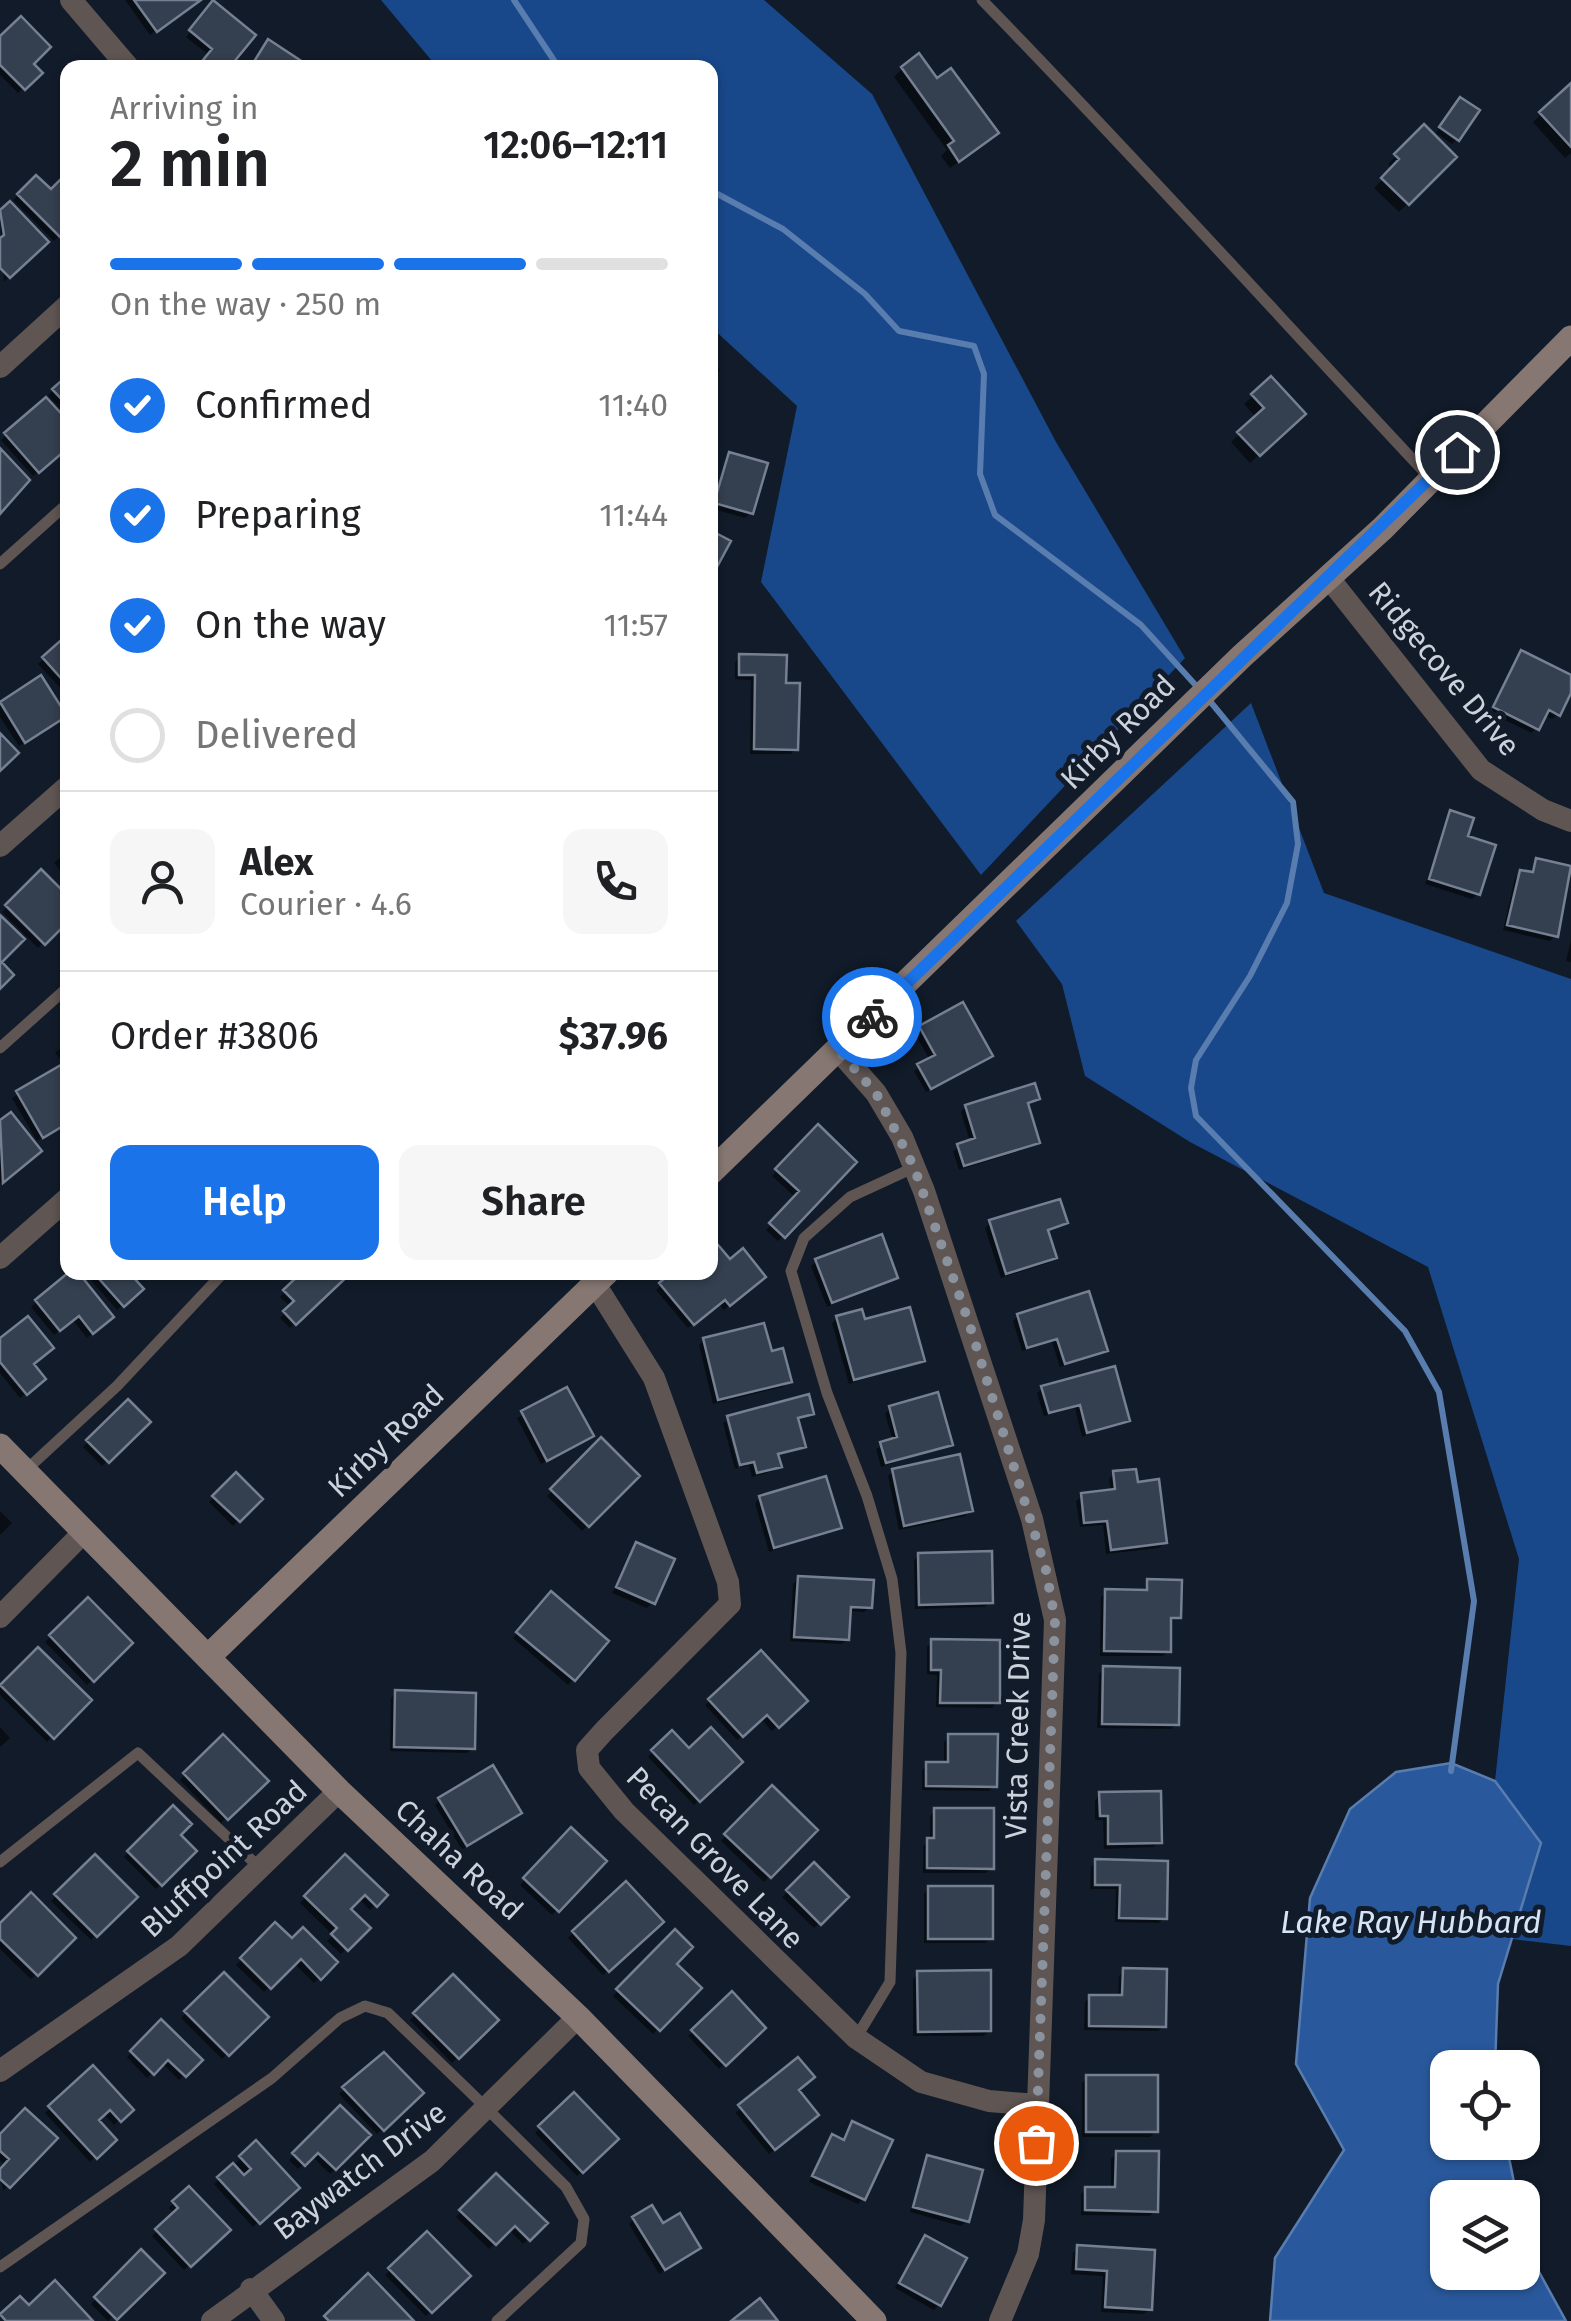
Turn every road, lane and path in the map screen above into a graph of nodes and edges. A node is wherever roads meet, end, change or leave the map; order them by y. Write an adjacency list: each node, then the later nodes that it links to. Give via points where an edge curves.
1 (71, 0): 3 (street)
2 (982, 0): 7 (lane)
3 (123, 60)
4 (60, 312): 6 (street)
5 (1571, 338): 7 (street, Kirby Road)
6 (0, 367)
7 (1431, 479): 10 (street, Kirby Road)
8 (60, 510): 9 (lane)
9 (0, 564)
10 (1328, 577): 12 (street, Ridgecove Drive, via 1482,770); 16 (street, Kirby Road)
11 (60, 793): 13 (street)
12 (1571, 821)
13 (0, 846)
14 (60, 994): 15 (lane)
15 (0, 1048)
16 (838, 1050): 17 (street, Kirby Road); 18 (street, Vista Creek Drive, via 876,1093)
17 (718, 1164)
18 (914, 1167): 33 (lane, via 850,1197 804,1238 791,1271 892,1579 901,1652 890,1982); 35 (street, Vista Creek Drive, via 1032,1519 1055,1620)
19 (60, 1205): 20 (street)
20 (0, 1258)
21 (216, 1280): 25 (lane)
22 (599, 1280): 28 (street, Kirby Road)
23 (602, 1280): 33 (street, Pecan Grove Lane, via 654,1378 728,1582 730,1604 604,1730 587,1750 588,1768)
24 (0, 1446): 25 (street, Chaha Road)
25 (25, 1471): 26 (street, Chaha Road)
26 (84, 1532): 27 (street); 28 (street, Chaha Road)
27 (0, 1617)
28 (210, 1656): 29 (street, Chaha Road)
29 (339, 1790): 31 (street, Bluffpoint Road); 32 (street, Chaha Road)
30 (0, 1862): 31 (lane, via 138,1753)
31 (261, 1870): 34 (street, Bluffpoint Road, via 179,1946)
32 (578, 2017): 36 (street, Baywatch Drive); 42 (street, Chaha Road)
33 (856, 2038): 35 (street, Pecan Grove Lane, via 921,2082 989,2101)
34 (0, 2071)
35 (1037, 2105): 43 (street, Vista Creek Drive, via 1034,2220 1028,2254)
36 (486, 2110): 37 (lane, via 388,2013 364,2006); 38 (street, Baywatch Drive, via 432,2162); 41 (lane, via 566,2187 584,2219 580,2243)
37 (0, 2267)
38 (251, 2289): 39 (street, Baywatch Drive); 40 (street)
39 (212, 2321)
40 (274, 2321)
41 (497, 2321)
42 (874, 2321)
43 (1000, 2321)

